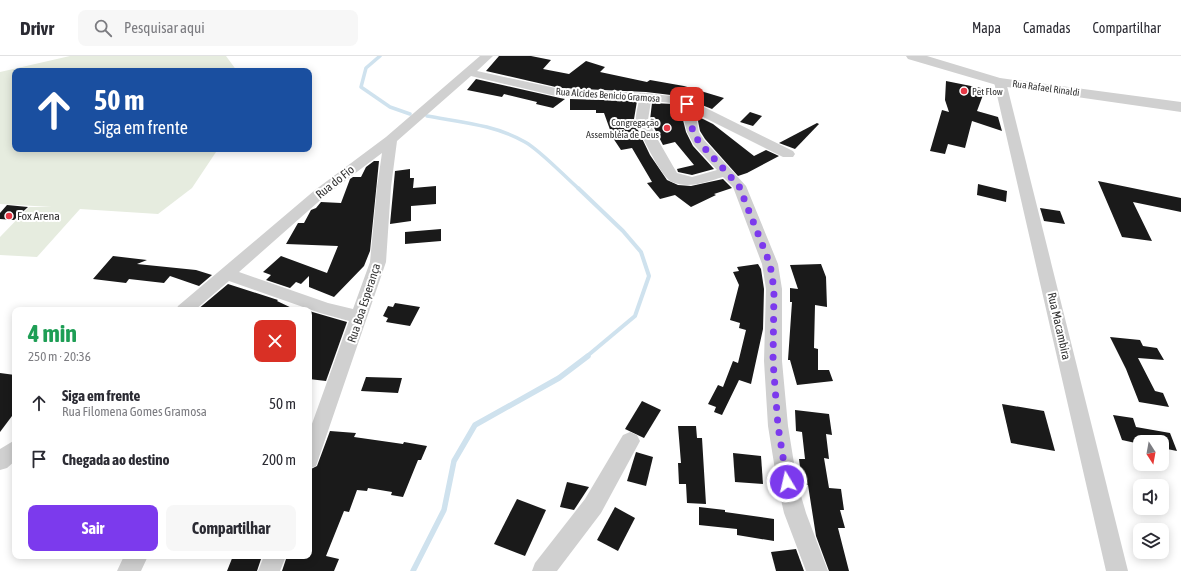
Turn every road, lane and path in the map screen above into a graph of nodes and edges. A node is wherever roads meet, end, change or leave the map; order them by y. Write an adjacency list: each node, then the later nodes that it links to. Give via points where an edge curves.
1 (487, 56): 3 (street, Rua do Fio)
2 (913, 56): 4 (street, Rua Rafael Rinaldi)
3 (467, 72): 5 (street, Rua Alcides Benicio Gramosa, via 560,93); 8 (street, Rua do Fio)
4 (1000, 82): 7 (street, Rua Rafael Rinaldi); 24 (street, Rua Macambira)
5 (646, 97): 6 (street, Rua Alcides Benicio Gramosa); 10 (street, via 642,120 672,176 692,181)
6 (687, 104): 9 (street, Rua Alcides Benicio Gramosa); 10 (street, via 693,132)
7 (1181, 107)
8 (391, 140): 11 (street, Rua do Fio, via 320,193); 13 (street, Rua Boa Esperança, via 384,187 380,252)
9 (788, 154)
10 (726, 172): 23 (street, via 739,186 770,264 774,289 773,361 778,426 787,482 799,527)
11 (227, 274): 12 (street, Rua do Fio); 13 (street, via 326,309)
12 (188, 307)
13 (360, 317): 16 (street, Rua Boa Esperança)
14 (630, 441): 22 (street, via 594,506)
15 (12, 452): 17 (street)
16 (312, 452)
17 (0, 462)
18 (135, 559): 20 (street)
19 (274, 559): 21 (street)
20 (128, 571)
21 (270, 571)
22 (543, 571)
23 (817, 571)
24 (1117, 571)

